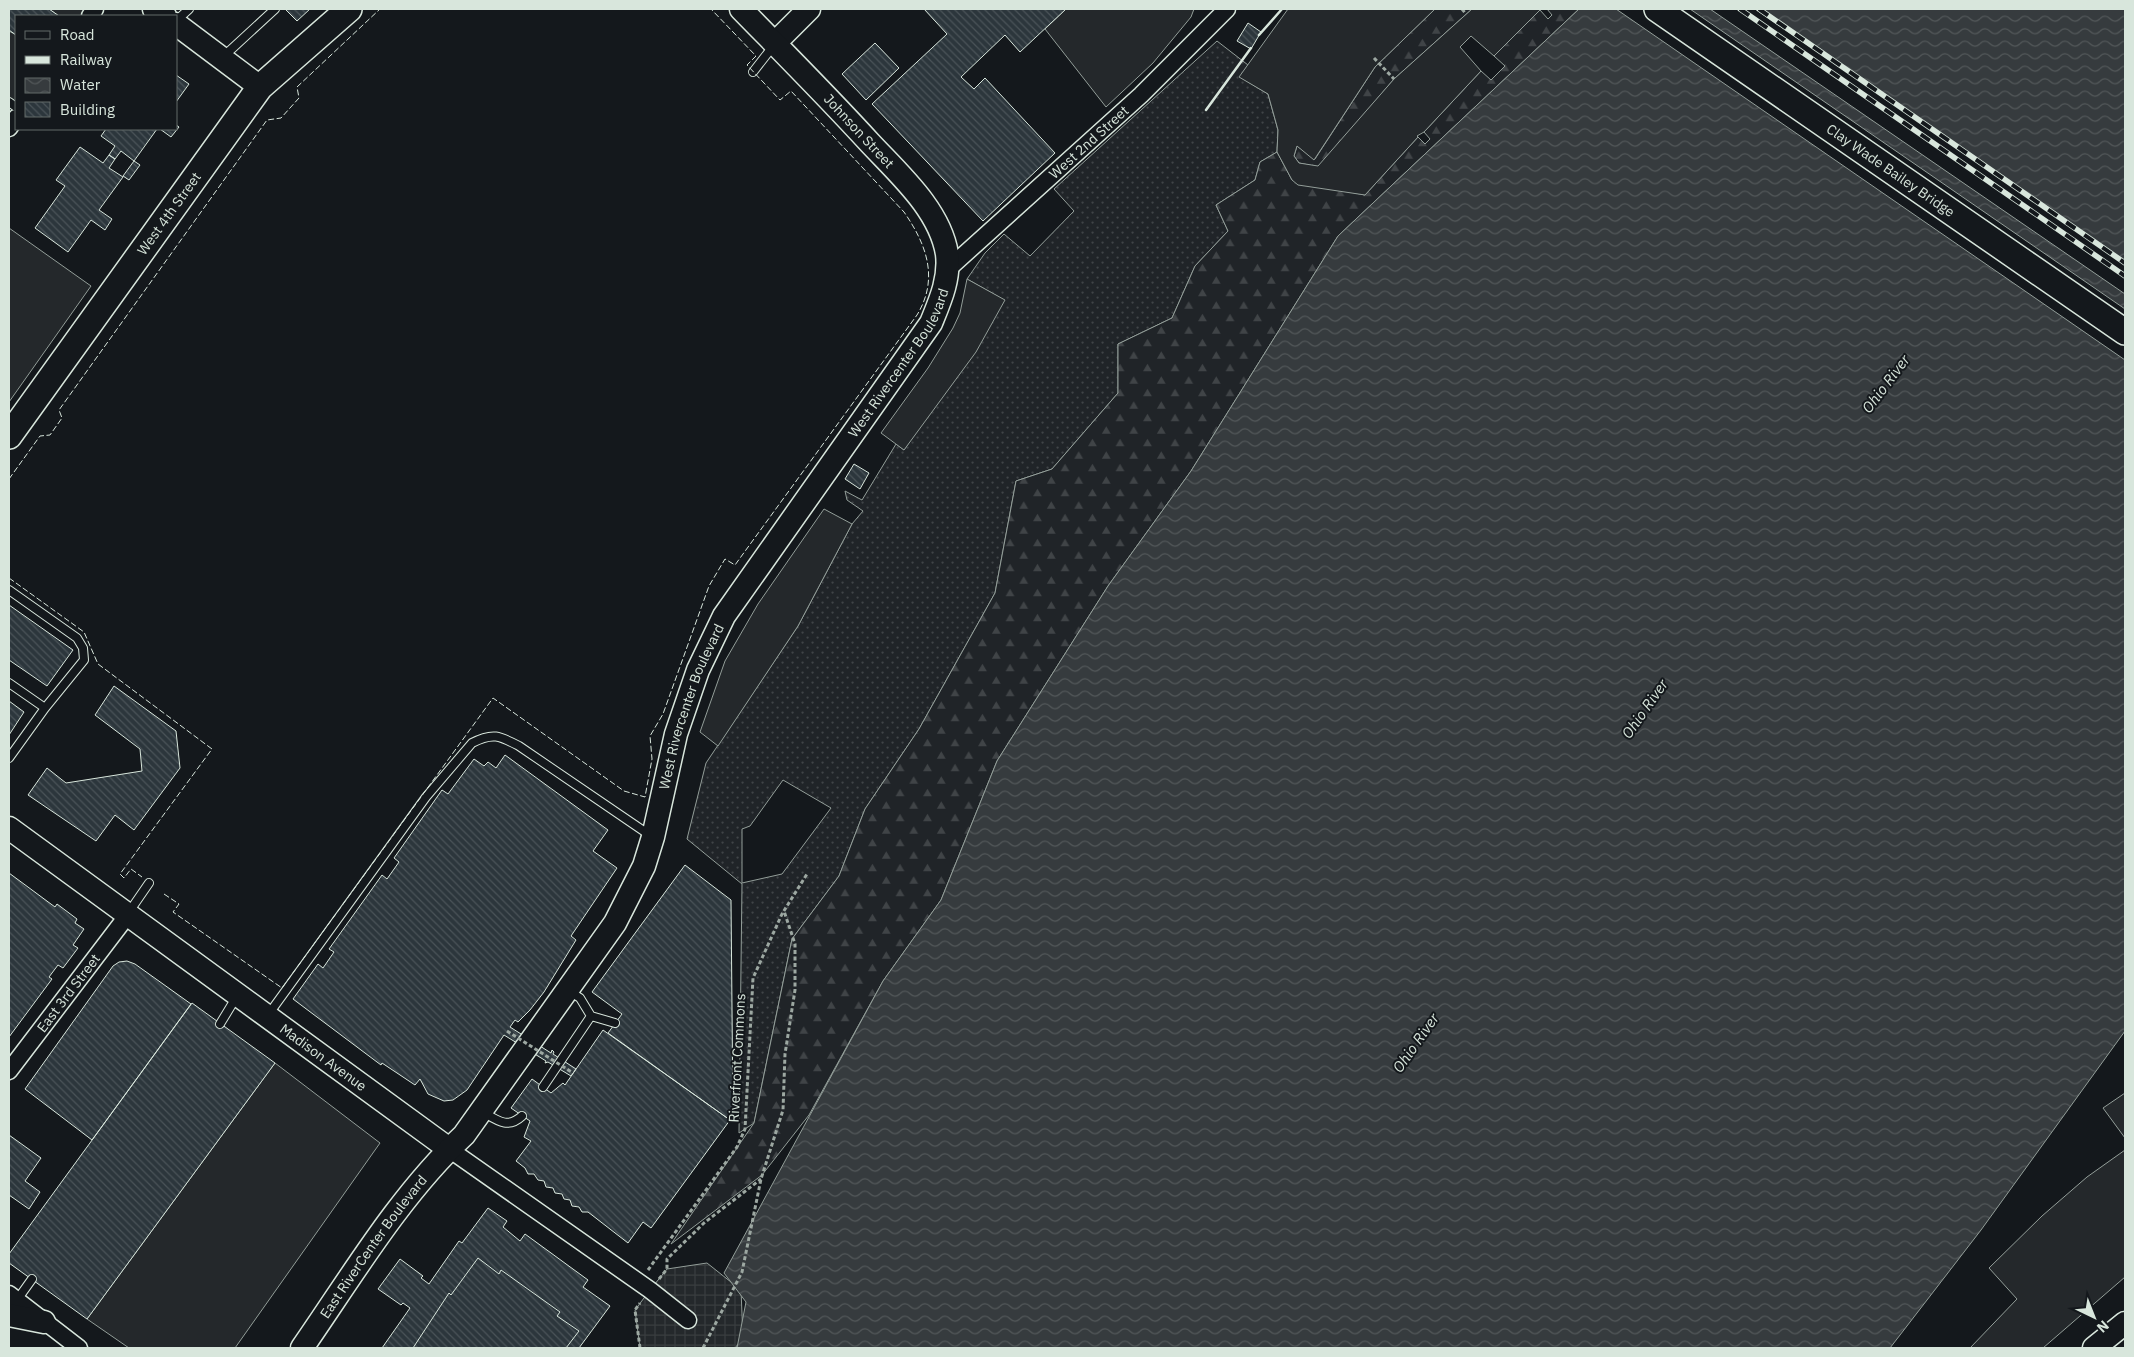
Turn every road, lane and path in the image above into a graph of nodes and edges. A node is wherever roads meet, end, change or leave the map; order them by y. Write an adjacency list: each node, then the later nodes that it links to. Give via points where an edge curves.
1 (190, 9): 10 (lane)
2 (274, 9): 13 (lane)
3 (349, 9): 17 (main road, West 4th Street)
4 (741, 9): 12 (street, Johnson Street)
5 (808, 9): 12 (street)
6 (1226, 9): 18 (street, West 2nd Street, via 1141,96)
7 (1462, 9): 9 (path)
8 (1656, 9): 19 (main road, Clay Wade Bailey Bridge)
9 (1466, 14)
10 (178, 21)
11 (178, 24): 13 (street)
12 (775, 43): 15 (lane); 18 (street, Johnson Street, via 916,193 936,225 946,254)
13 (223, 57): 17 (street)
14 (1374, 58): 16 (path)
15 (753, 72)
16 (1394, 79)
17 (260, 87): 20 (main road, West 4th Street)
18 (947, 270): 26 (street, West Rivercenter Boulevard, via 943,293 930,323 724,616 698,670 676,734)
19 (2125, 332)
20 (10, 433)
21 (9, 590): 23 (lane, via 77,638 83,648 84,660)
22 (9, 683): 23 (lane)
23 (46, 708): 24 (lane)
24 (9, 758)
25 (9, 828): 30 (street, Madison Avenue)
26 (653, 837): 31 (street, West Rivercenter Boulevard, via 644,866 615,923); 33 (lane, via 519,746 498,735 481,738 472,743 426,797)
27 (807, 874): 29 (path, Riverfront Commons)
28 (149, 883): 30 (lane)
29 (784, 911): 44 (path, via 795,944 795,990 785,1054 783,1110); 46 (path, Riverfront Commons, via 753,978 745,1129 737,1147)
30 (127, 916): 32 (street, Madison Avenue); 38 (street, East 3rd Street)
31 (567, 990): 34 (lane, via 580,998); 41 (street, West Rivercenter Boulevard)
32 (238, 995): 33 (street, Madison Avenue); 36 (lane)
33 (268, 1016): 43 (street, Madison Avenue)
34 (592, 1016): 35 (lane); 40 (lane)
35 (615, 1023)
36 (220, 1024)
37 (507, 1030): 39 (path, bridge)
38 (9, 1070)
39 (573, 1073)
40 (543, 1087)
41 (481, 1111): 42 (lane, via 502,1124 515,1123); 43 (street, West Rivercenter Boulevard)
42 (522, 1116)
43 (449, 1149): 46 (street, Madison Avenue); 52 (street, East RiverCenter Boulevard, via 434,1163 392,1218)
44 (761, 1179): 46 (path, via 704,1223 667,1259 667,1269); 54 (path, via 742,1272)
45 (32, 1279): 47 (lane)
46 (645, 1286): 48 (street, Madison Avenue); 53 (path, via 635,1310)
47 (11, 1303): 49 (street)
48 (688, 1320)
49 (44, 1322): 51 (street)
50 (2125, 1323): 55 (street)
51 (79, 1348)
52 (302, 1348)
53 (640, 1348)
54 (703, 1348)
55 (2094, 1348)

